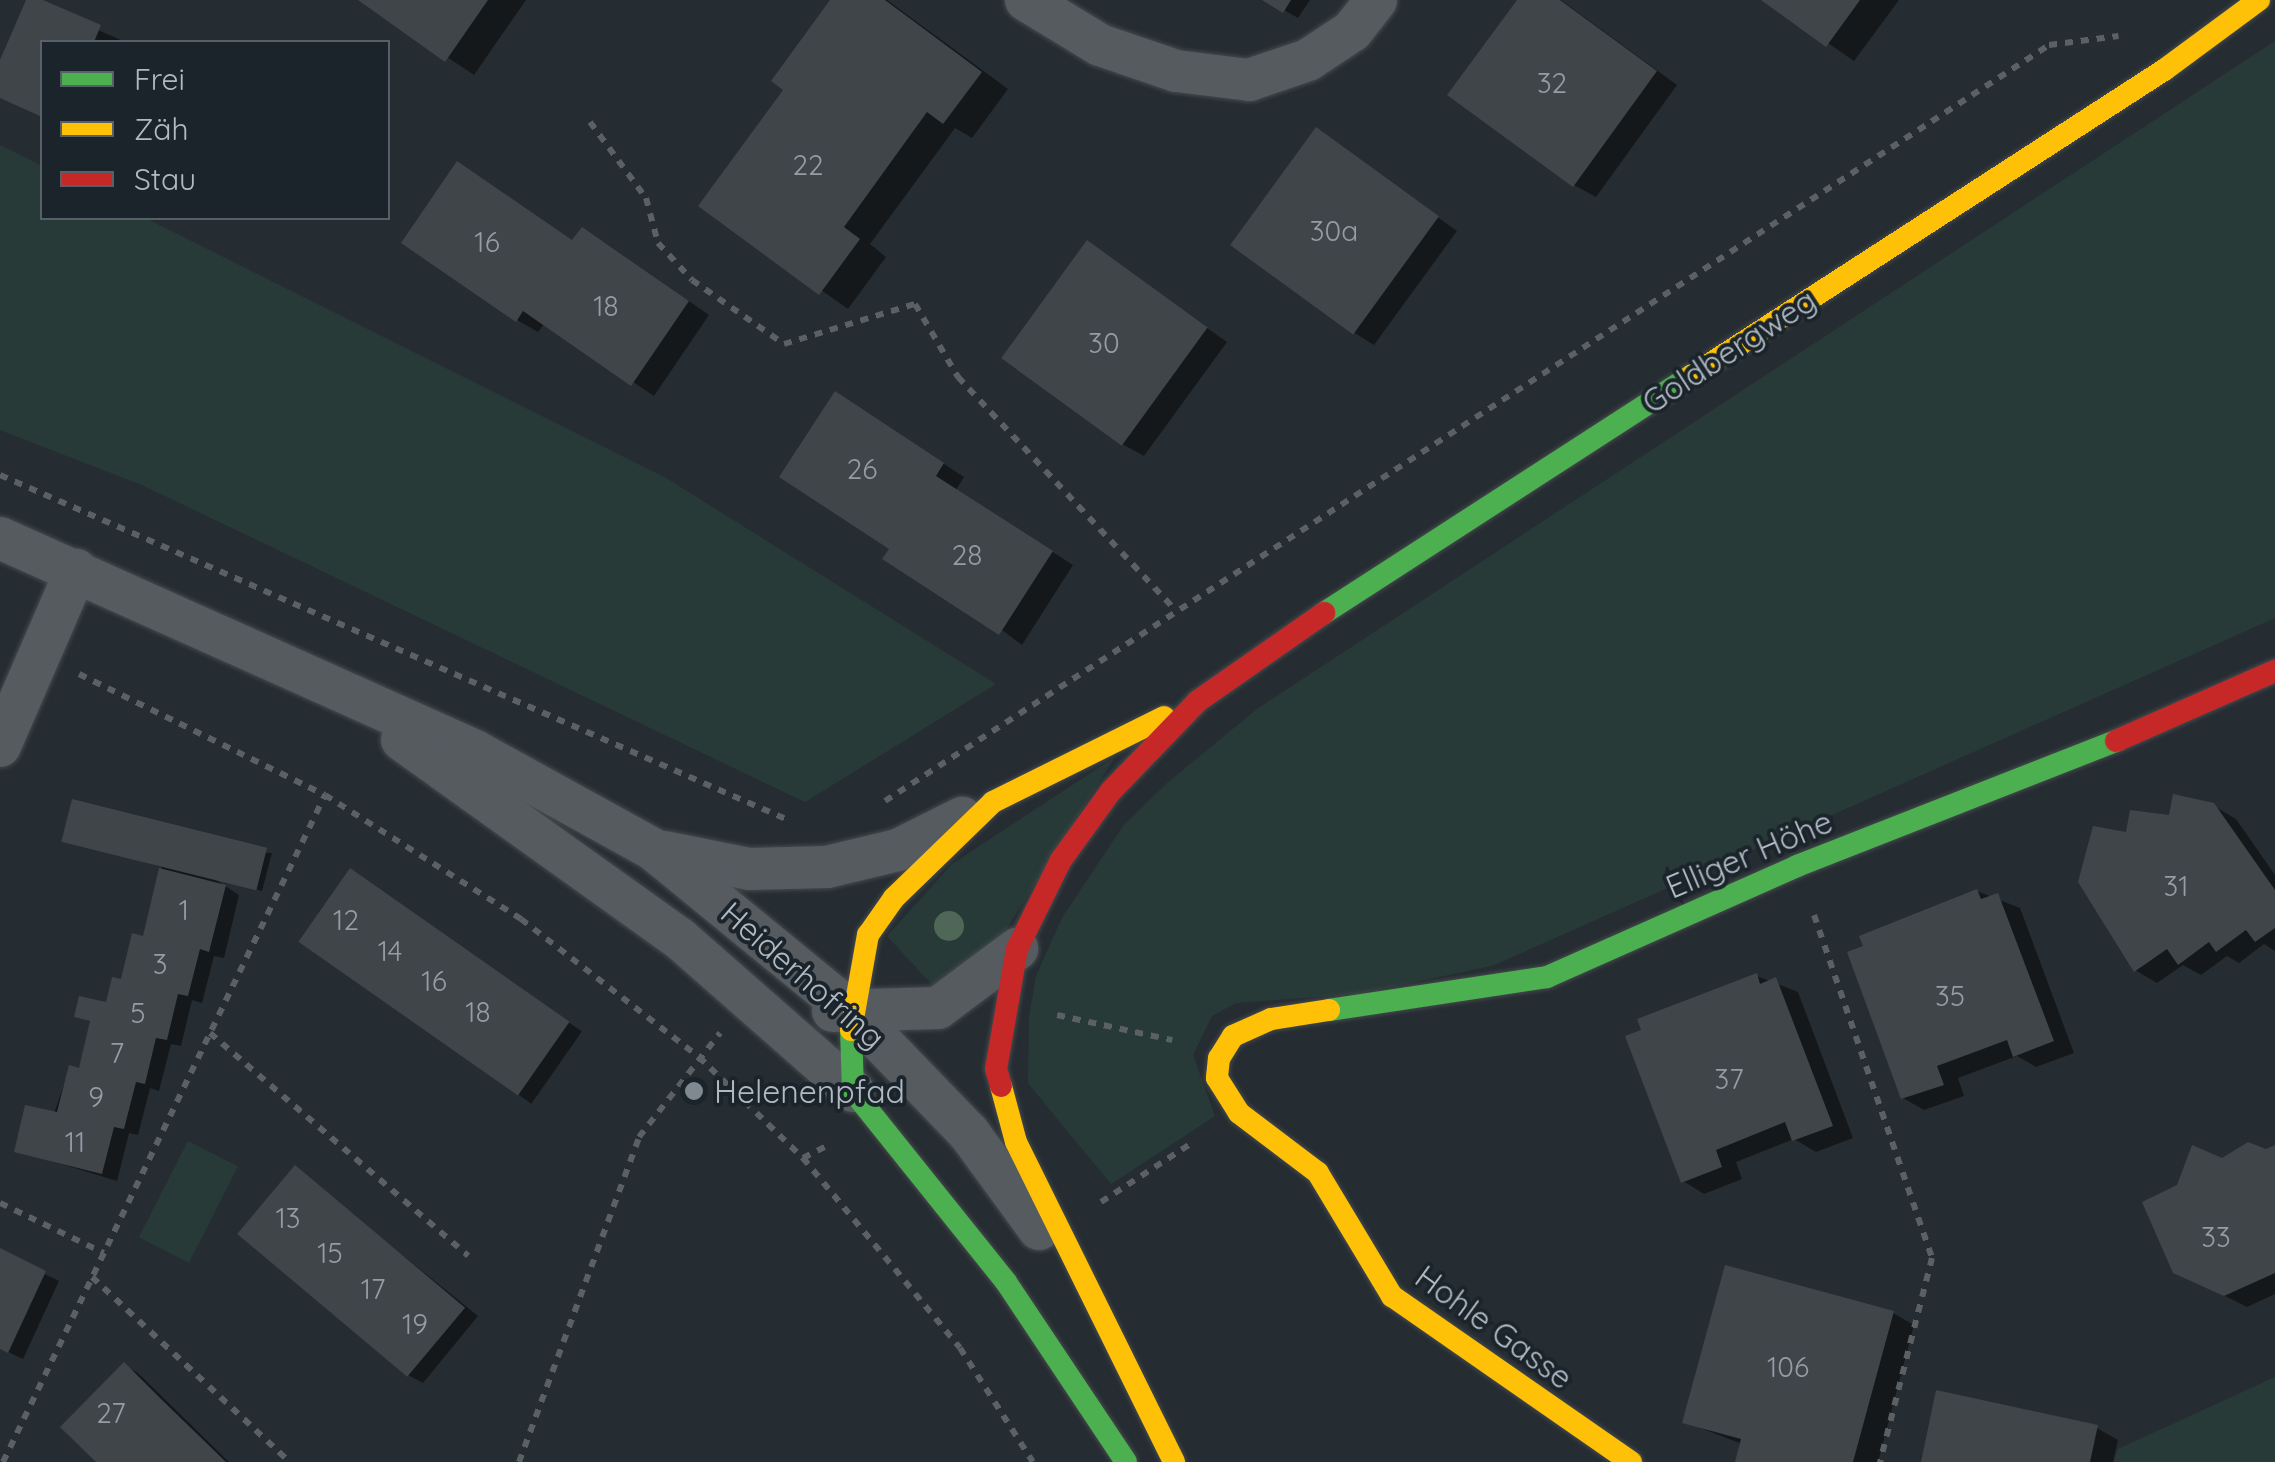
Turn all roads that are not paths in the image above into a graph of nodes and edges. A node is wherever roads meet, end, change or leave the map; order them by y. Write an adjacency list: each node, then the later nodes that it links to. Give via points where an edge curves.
1 (1026, 0): 2 (street, via 1100,44 1176,71 1249,80 1308,60 1352,31)
2 (1376, 0)
3 (2259, 0): 8 (street, Goldbergweg, via 2164,70)
4 (0, 538): 5 (street, Heiderhofring)
5 (76, 570): 7 (street, Heiderhofring); 9 (street)
6 (2275, 671): 15 (street, Elliger Höhe, via 2020,782 1797,866 1547,977 1272,1018 1233,1036)
7 (328, 688): 11 (street, Heiderhofring, via 556,792); 14 (street, Heiderhofring, via 679,938)
8 (1198, 700): 10 (street, Goldbergweg); 12 (street, Goldbergweg, via 1101,805 1061,860)
9 (0, 746)
10 (993, 802): 11 (street, Goldbergweg, via 898,850 827,867 749,869); 13 (street, Goldbergweg, via 894,898 868,935)
11 (654, 850): 13 (street, Heiderhofring)
12 (1017, 949): 13 (street, Goldbergweg, via 938,1008); 17 (street, Goldbergweg, via 996,1068 1016,1142)
13 (851, 1010): 14 (street, Goldbergweg); 16 (street, Goldbergweg); 17 (street, Heiderhofring, via 969,1133)
14 (768, 1014): 16 (street, Heiderhofring)
15 (1219, 1058): 20 (street, Hohle Gasse, via 1217,1078 1239,1112 1318,1173 1392,1296)
16 (853, 1091): 18 (street, Heiderhofring, via 1006,1282)
17 (1087, 1294): 19 (street, Heiderhofring, via 1126,1356)
18 (1126, 1462)
19 (1174, 1462)
20 (1631, 1462)

